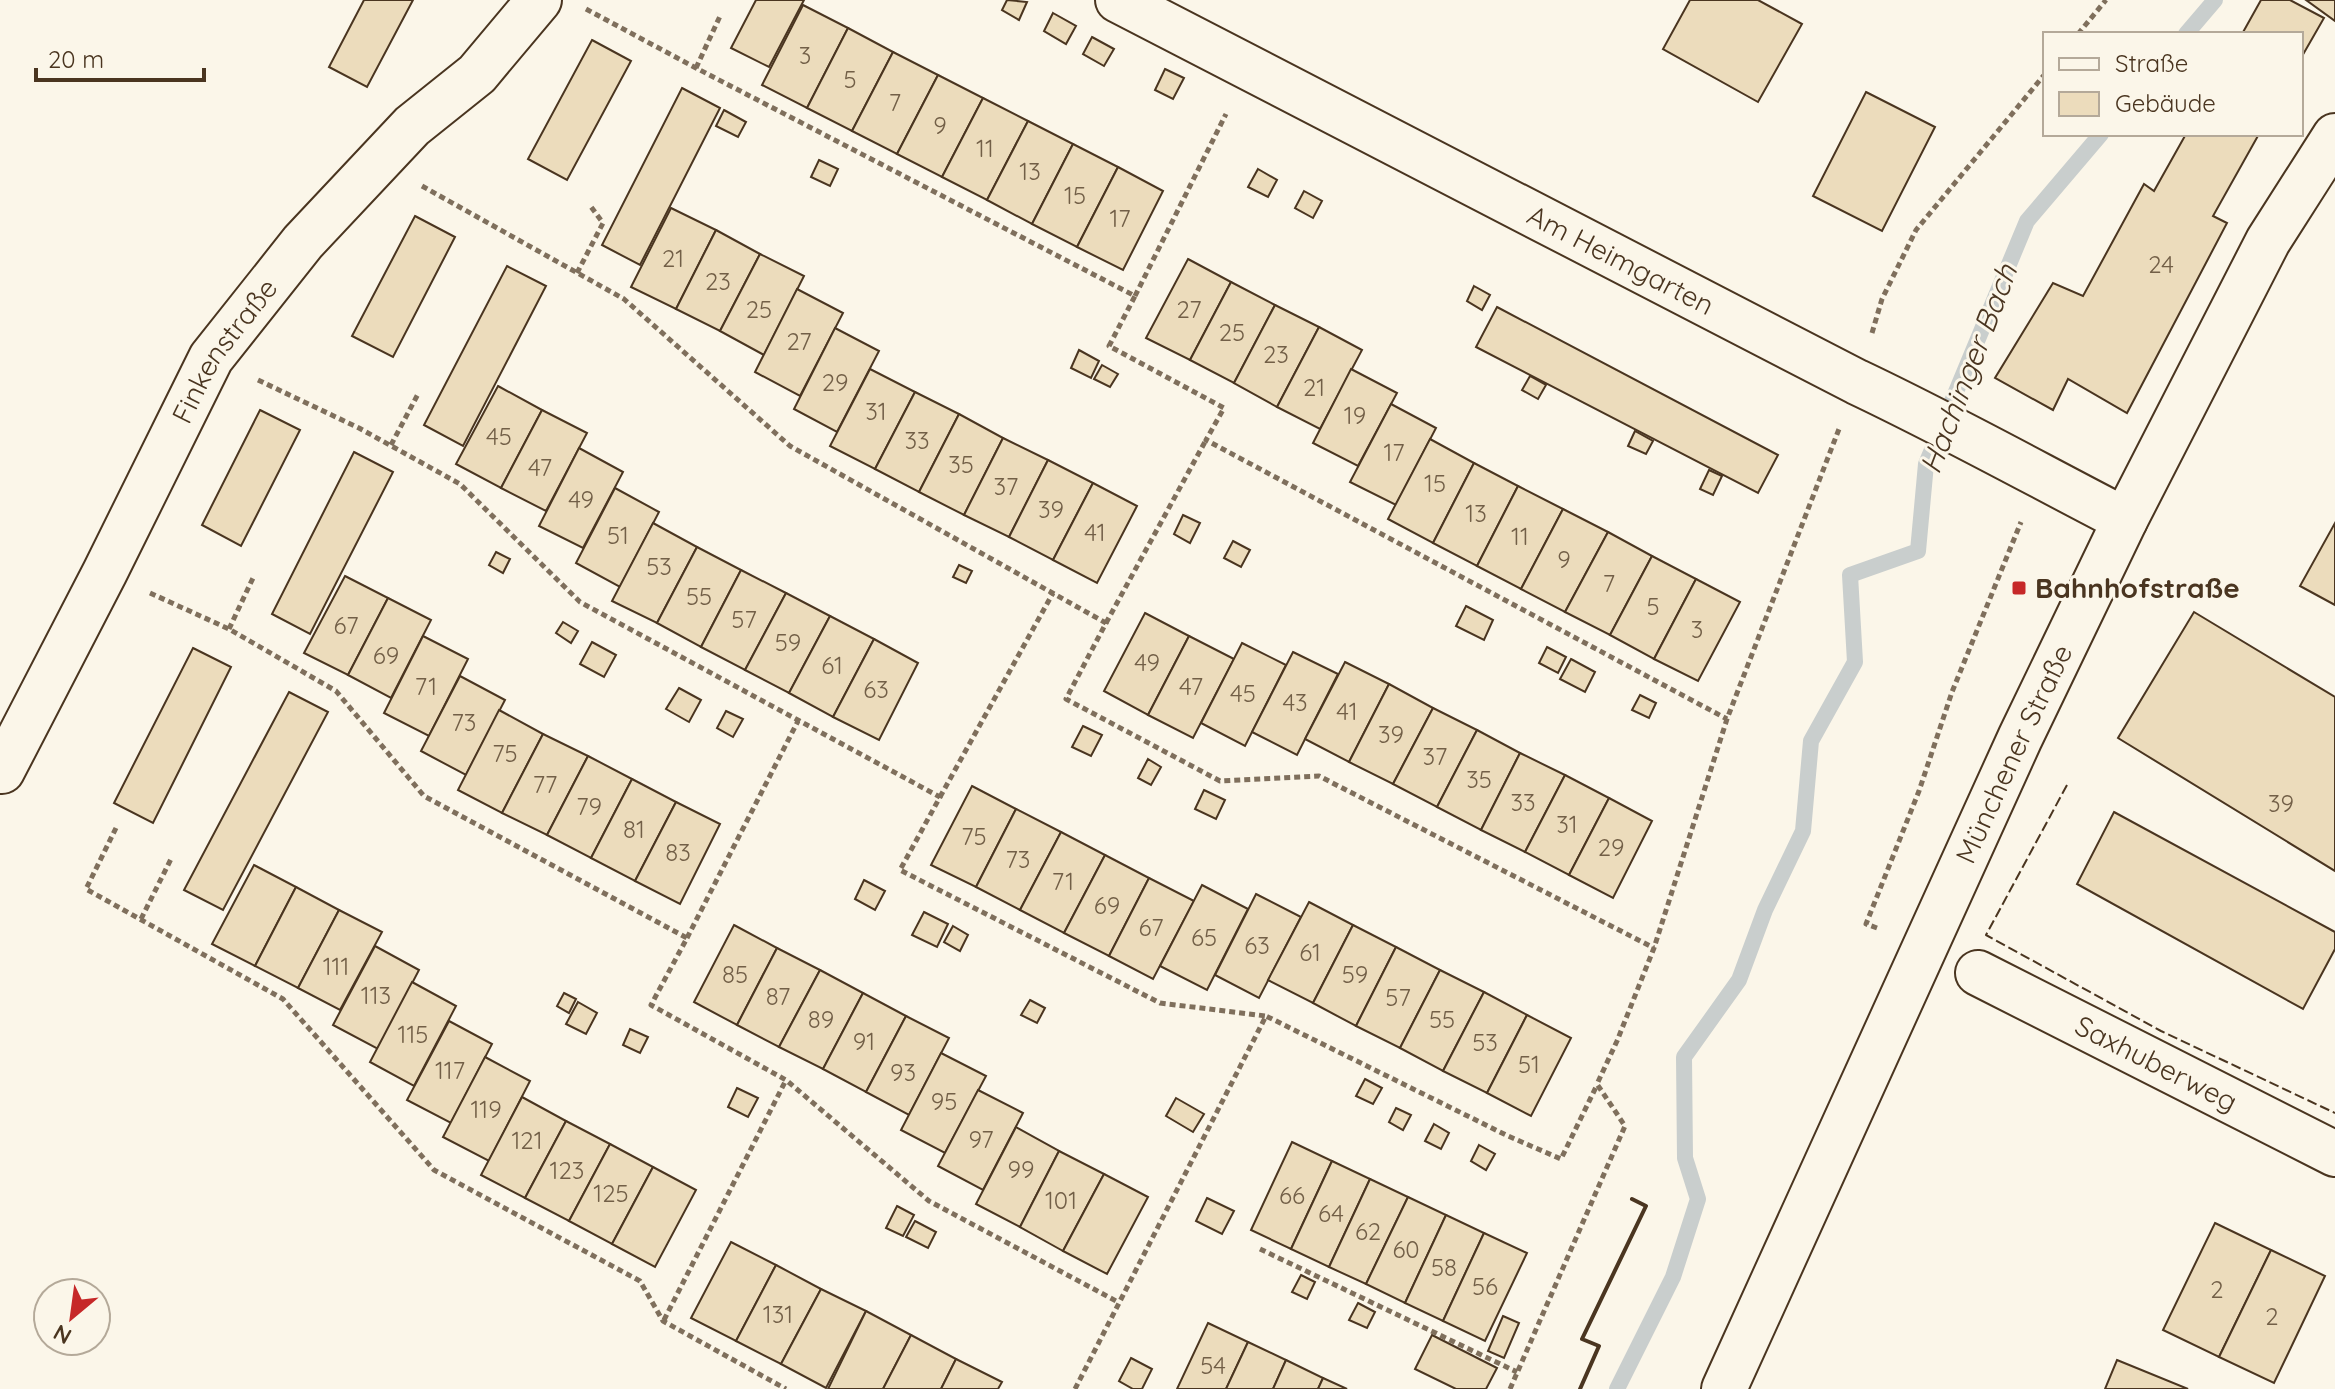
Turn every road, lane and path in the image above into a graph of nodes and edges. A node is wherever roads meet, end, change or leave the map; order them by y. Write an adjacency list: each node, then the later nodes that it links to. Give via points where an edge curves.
1 (1118, 0): 15 (street, Am Heimgarten)
2 (2106, 0): 5 (path)
3 (560, 3): 6 (path); 10 (street, Finkenstraße, via 412,126)
4 (721, 14): 6 (path)
5 (2080, 32)
6 (696, 68): 13 (path)
7 (2043, 76): 15 (path, via 1916,230 1882,299)
8 (1220, 125): 13 (path)
9 (2335, 136): 20 (street, Münchener Straße, via 2268,241)
10 (379, 162): 12 (path); 14 (street, Finkenstraße, via 303,242)
11 (589, 204): 12 (path, via 603,223)
12 (577, 273): 23 (path, via 624,299 790,446)
13 (1135, 296): 17 (path, via 1109,346 1224,408)
14 (211, 358): 18 (path); 21 (street, Finkenstraße)
15 (1857, 382): 19 (street, Am Heimgarten); 26 (path)
16 (418, 394): 18 (path)
17 (1206, 440): 24 (path); 26 (path)
18 (391, 445): 27 (path, via 460,484 580,602)
19 (2039, 477): 20 (street, Am Heimgarten); 35 (path, via 1866,924)
20 (2125, 520): 35 (street, Münchener Straße)
21 (105, 572): 25 (path); 28 (street, Finkenstraße)
22 (253, 578): 25 (path)
23 (1053, 593): 24 (path); 29 (path)
24 (1106, 623): 34 (path, via 1066,699 1220,781 1319,776)
25 (229, 629): 33 (path, via 336,691 424,796)
26 (1727, 719): 34 (path)
27 (798, 721): 29 (path); 33 (path)
28 (2, 771)
29 (940, 797): 37 (path, via 900,870 1160,1003)
30 (116, 828): 32 (path, via 86,889)
31 (172, 857): 32 (path)
32 (141, 919): 43 (path, via 283,999 434,1170 640,1281)
33 (687, 938): 38 (path, via 651,1005)
34 (1654, 948): 39 (path)
35 (1924, 948): 48 (street, Münchener Straße)
36 (1978, 973): 40 (street, Saxhuberweg)
37 (1266, 1016): 39 (path, via 1561,1159); 42 (path)
38 (786, 1080): 42 (path, via 929,1201); 43 (path)
39 (1597, 1084): 44 (path, via 1625,1126)
40 (2335, 1154)
41 (1260, 1249): 44 (path)
42 (1118, 1302): 46 (path)
43 (663, 1321): 45 (path)
44 (1517, 1372): 47 (path)
45 (786, 1389)
46 (1075, 1389)
47 (1510, 1389)
48 (1724, 1389)

